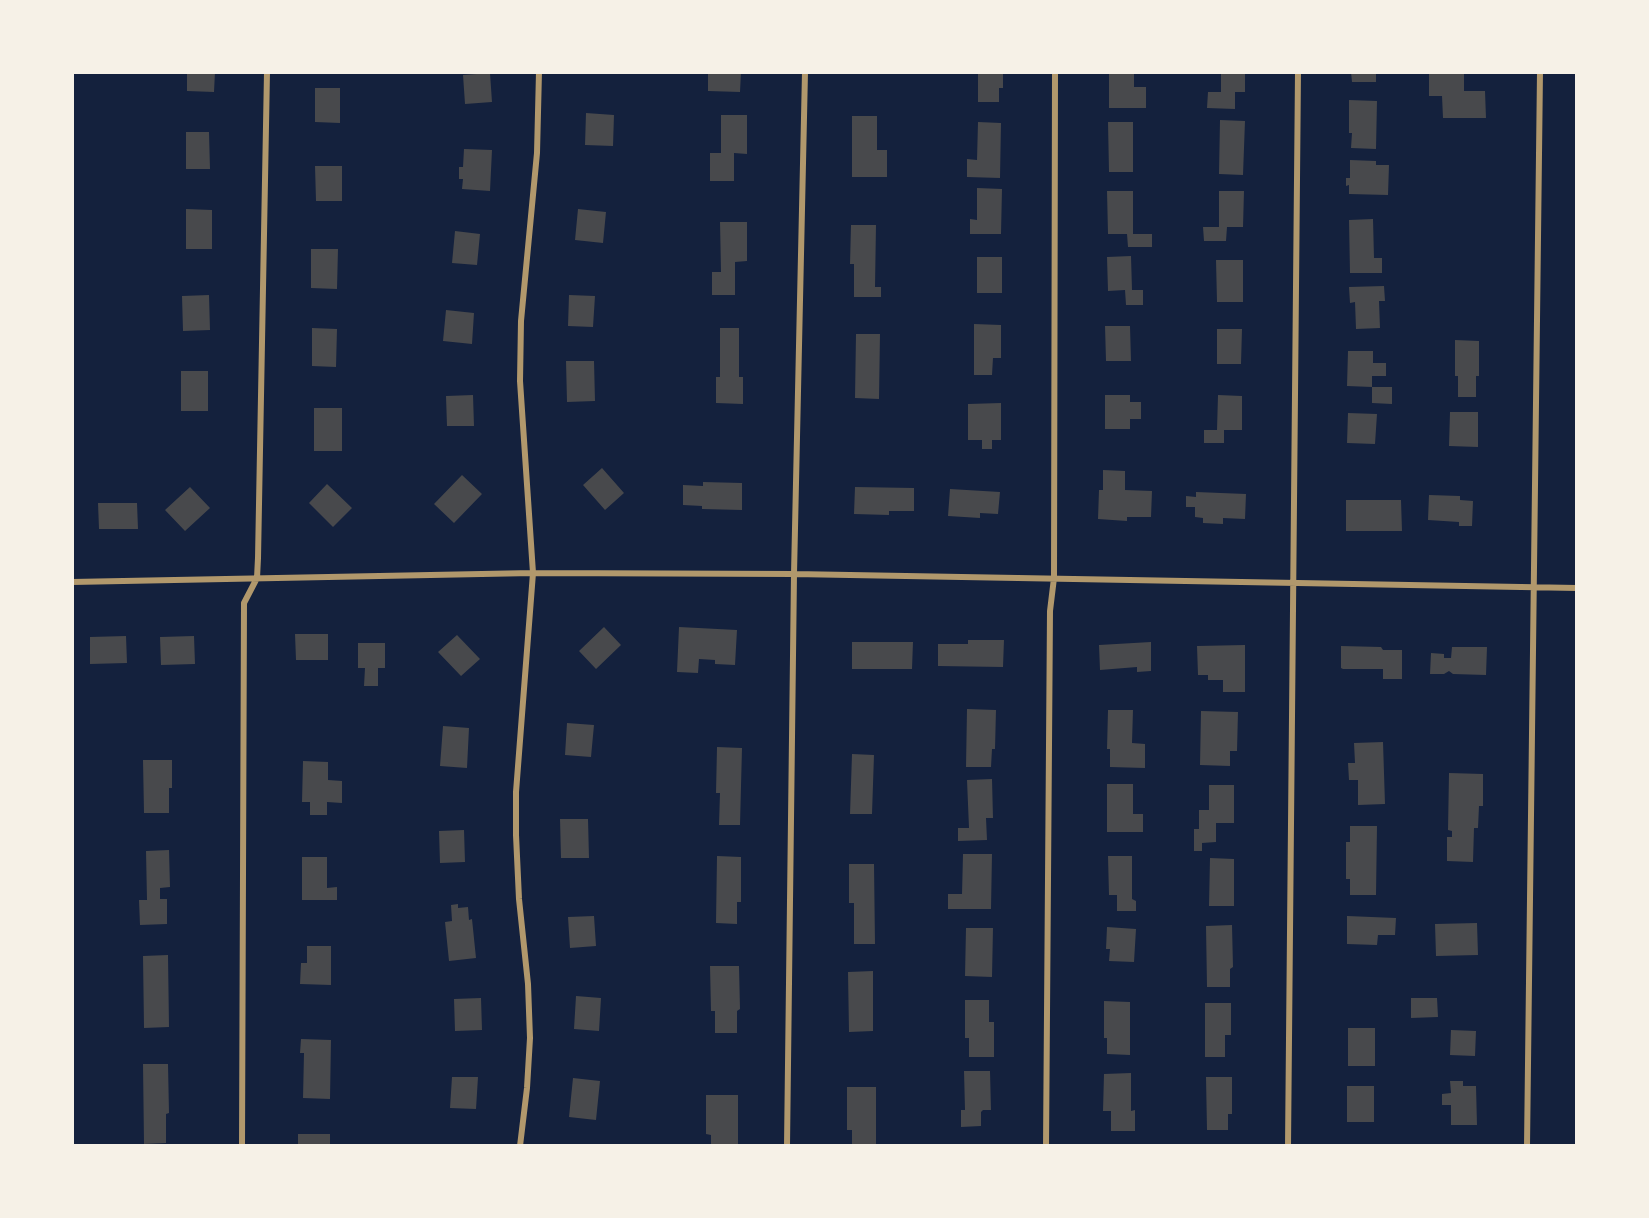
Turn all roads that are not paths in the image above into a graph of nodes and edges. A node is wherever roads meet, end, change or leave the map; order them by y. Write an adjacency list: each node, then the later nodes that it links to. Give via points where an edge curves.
1 (267, 72): 9 (street)
2 (539, 72): 7 (street, via 520,381)
3 (805, 72): 8 (street)
4 (1055, 72): 10 (street)
5 (1298, 72): 12 (street)
6 (1540, 72): 13 (street)
7 (533, 573): 8 (street); 9 (street); 16 (street, via 516,792 519,899 530,1038)
8 (794, 574): 10 (street); 17 (street)
9 (257, 578): 11 (street); 15 (street, via 244,603)
10 (1054, 578): 12 (street); 18 (street, via 1050,611)
11 (72, 582)
12 (1293, 582): 13 (street); 19 (street)
13 (1533, 588): 14 (street); 20 (street)
14 (1577, 588)
15 (242, 1146)
16 (520, 1146)
17 (787, 1146)
18 (1046, 1146)
19 (1288, 1146)
20 (1527, 1146)

